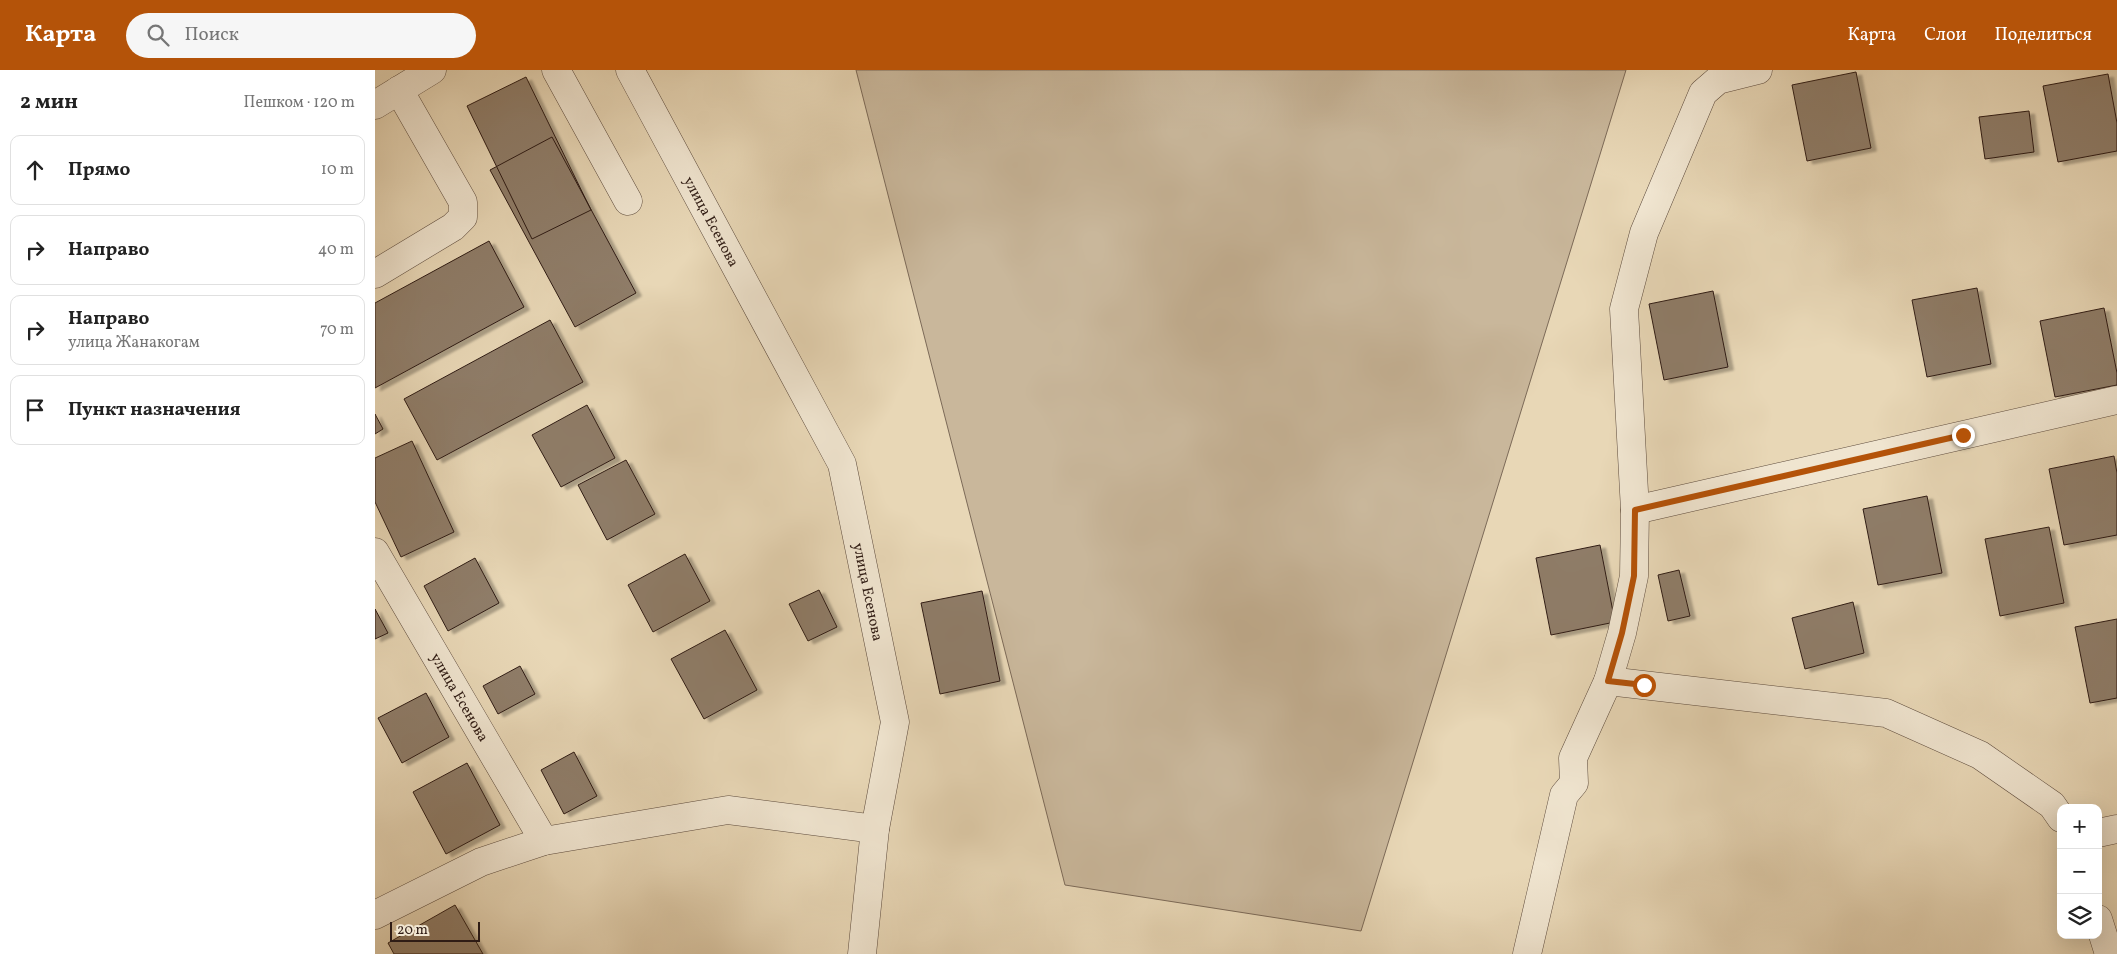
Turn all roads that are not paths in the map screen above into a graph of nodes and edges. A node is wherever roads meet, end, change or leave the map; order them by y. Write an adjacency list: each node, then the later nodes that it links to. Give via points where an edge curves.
1 (432, 70): 5 (street)
2 (556, 70): 7 (street)
3 (629, 70): 14 (street, улица Есенова, via 842,464 895,722)
4 (1758, 70): 10 (street, via 1718,80 1703,93 1644,233 1624,309)
5 (399, 90): 6 (street); 8 (street, via 463,202 463,217 453,228)
6 (375, 105)
7 (628, 202)
8 (375, 274)
9 (2117, 400): 10 (street)
10 (1635, 510): 12 (street, via 1634,576)
11 (375, 552): 17 (street, улица Есенова)
12 (1608, 681): 13 (street, via 1886,713 1980,755 2052,805); 21 (street, via 1573,758 1574,783 1564,795)
13 (2057, 812)
14 (875, 829): 17 (street, via 728,810); 20 (street, улица Есенова)
15 (2117, 829): 16 (street)
16 (2102, 832)
17 (544, 841): 18 (street, via 481,862)
18 (375, 914)
19 (2102, 932): 22 (street)
20 (862, 954)
21 (1527, 954)
22 (2109, 954)

